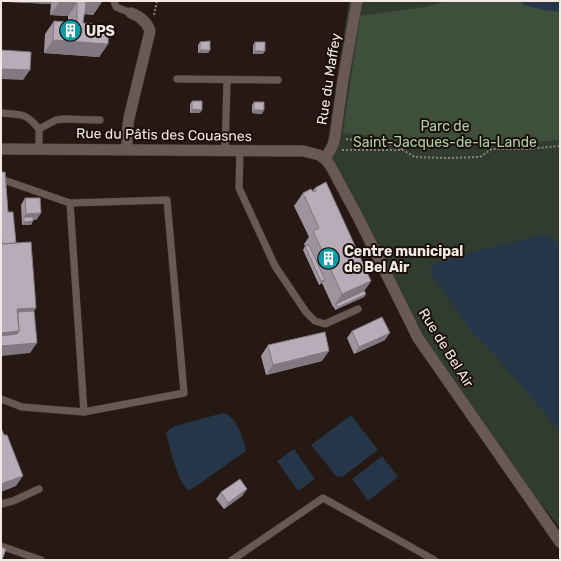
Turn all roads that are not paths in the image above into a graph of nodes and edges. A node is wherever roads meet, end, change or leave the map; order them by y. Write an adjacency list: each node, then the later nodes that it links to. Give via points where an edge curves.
1 (114, 1): 3 (lane, via 116,7)
2 (357, 1): 15 (street, Rue du Maffey, via 335,137)
3 (131, 13): 12 (street, via 148,25 150,31 126,133)
4 (177, 79): 5 (lane)
5 (227, 80): 6 (lane); 13 (lane)
6 (278, 80)
7 (1, 113): 9 (lane, via 24,115)
8 (100, 120): 9 (lane, via 56,120)
9 (39, 129): 11 (lane)
10 (1, 149): 11 (street, Rue du Pâtis des Couasnes)
11 (39, 149): 12 (street, Rue du Pâtis des Couasnes)
12 (127, 150): 13 (street, Rue du Pâtis des Couasnes)
13 (225, 151): 14 (street, Rue du Pâtis des Couasnes)
14 (240, 151): 15 (street, Rue du Pâtis des Couasnes, via 303,151); 18 (lane, via 239,188 275,266 306,312 315,321 325,324)
15 (325, 159): 23 (street, Rue de Bel Air, via 359,220 418,338)
16 (1, 179): 17 (lane)
17 (70, 203): 20 (lane); 20 (lane, via 167,200 184,393)
18 (358, 309)
19 (1, 399): 20 (lane, via 22,407)
20 (84, 412)
21 (39, 489): 22 (lane)
22 (1, 504)
23 (560, 542)
24 (1, 546): 25 (lane)
25 (33, 559): 26 (lane)
26 (41, 560)
27 (232, 560): 28 (lane, via 323,498)
28 (434, 560)

